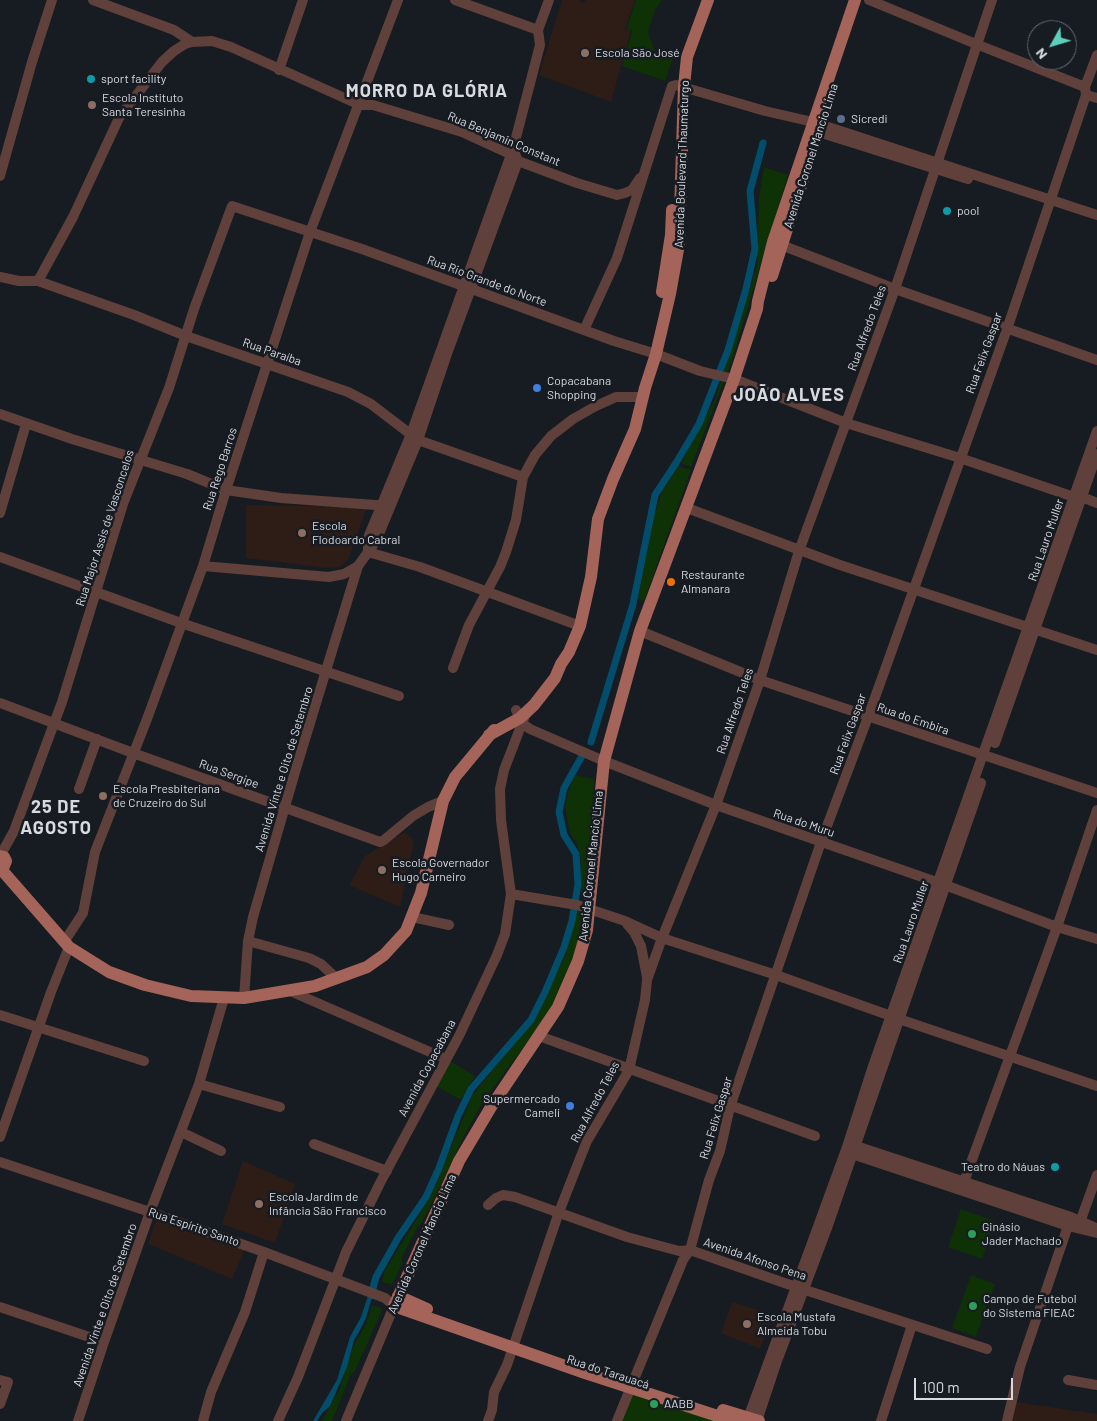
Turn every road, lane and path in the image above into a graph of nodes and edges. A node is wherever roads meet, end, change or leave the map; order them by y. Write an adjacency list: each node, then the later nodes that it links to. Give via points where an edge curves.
1 (52, 0): 26 (street)
2 (93, 0): 14 (street, via 174,30)
3 (303, 0): 17 (street)
4 (398, 0): 21 (street, Rua Rego Barros)
5 (455, 0): 13 (street)
6 (549, 0): 13 (street, Avenida Vinte e Oito de Setembro)
7 (700, 0): 18 (main road, Avenida Boulevard Thaumaturgo, via 680,56)
8 (708, 0): 18 (main road, Avenida Boulevard Thaumaturgo)
9 (855, 0): 22 (main road, Avenida Coronel Mancio Lima)
10 (862, 0): 22 (main road, Avenida Coronel Mancio Lima)
11 (869, 0): 15 (street)
12 (992, 0): 15 (street, Rua Alfredo Teles)
13 (538, 30): 23 (street, Avenida Vinte e Oito de Setembro, via 540,45)
14 (192, 42): 17 (street, Rua Benjamin Constant, via 212,41 231,47); 34 (street, via 162,62 119,118 73,217)
15 (976, 44): 19 (street); 24 (street, Rua Alfredo Teles)
16 (1097, 55): 19 (street, Rua Felix Gaspar)
17 (279, 70): 21 (street, Rua Benjamin Constant)
18 (677, 86): 22 (street); 25 (street); 40 (main road, Avenida Boulevard Thaumaturgo, via 680,244)
19 (1085, 91): 20 (street); 27 (street, Rua Felix Gaspar)
20 (1097, 98)
21 (360, 105): 23 (street, Rua Benjamin Constant, via 373,105 410,115 462,132); 31 (street, Rua Rego Barros)
22 (816, 127): 24 (street); 32 (main road, Avenida Coronel Mancio Lima)
23 (513, 155): 25 (street, Rua Benjamin Constant, via 577,183 617,195 632,190); 35 (street, Avenida Vinte e Oito de Setembro)
24 (935, 166): 27 (street); 36 (street, Rua Alfredo Teles)
25 (645, 168): 38 (street, via 617,258)
26 (0, 176)
27 (1049, 201): 29 (street); 30 (street); 37 (street, Rua Felix Gaspar)
28 (232, 206): 31 (street, Rua Rio Grande do Norte); 39 (street, Rua Major Assis de Vasconcelos)
29 (1097, 215)
30 (1097, 220)
31 (310, 232): 35 (street, Rua Rio Grande do Norte); 42 (street, Rua Rego Barros)
32 (777, 243): 36 (street); 43 (main road, Avenida Coronel Mancio Lima, via 757,310)
33 (0, 277): 34 (street, Rua Paraíba)
34 (38, 281): 39 (street, Rua Paraíba)
35 (467, 288): 38 (street, Rua Rio Grande do Norte); 49 (street, Avenida Vinte e Oito de Setembro)
36 (895, 290): 37 (street); 46 (street, Rua Alfredo Teles)
37 (1007, 329): 41 (street); 51 (street, Rua Felix Gaspar)
38 (584, 330): 40 (street, Rua Rio Grande do Norte)
39 (186, 336): 42 (street, Rua Paraíba); 52 (street, Rua Major Assis de Vasconcelos)
40 (653, 353): 43 (street, Rua Rio Grande do Norte); 44 (main road, Avenida Boulevard Thaumaturgo)
41 (1097, 360)
42 (268, 363): 49 (street, Rua Paraíba, via 348,392 371,404); 54 (street, Rua Rego Barros)
43 (723, 377): 46 (street, Rua Rio Grande do Norte); 58 (main road, Avenida Coronel Mancio Lima)
44 (644, 392): 53 (street, via 616,398 573,419 551,436 535,455); 69 (main road, Avenida Boulevard Thaumaturgo, via 635,429 612,478 598,519 591,577)
45 (0, 414): 47 (street)
46 (846, 423): 51 (street, Rua Rio Grande do Norte); 60 (street, Rua Alfredo Teles)
47 (26, 424): 52 (street); 59 (street)
48 (1097, 432): 55 (street, Rua Lauro Muller)
49 (414, 437): 53 (street, Rua Paraíba); 57 (street, Avenida Vinte e Oito de Setembro)
50 (1097, 454): 55 (street, Rua Lauro Muller)
51 (960, 458): 55 (street, Rua Rio Grande do Norte); 65 (street, Rua Felix Gaspar)
52 (140, 459): 54 (street); 66 (street, Rua Major Assis de Vasconcelos)
53 (524, 477): 67 (street, via 514,528 500,567)
54 (226, 490): 57 (street); 63 (street, Rua Rego Barros)
55 (1078, 497): 56 (street, Rua Rio Grande do Norte); 70 (street, Rua Lauro Muller)
56 (1097, 503)
57 (386, 506): 61 (street, Avenida Vinte e Oito de Setembro, via 376,541)
58 (687, 508): 60 (street); 71 (main road, Avenida Coronel Mancio Lima)
59 (0, 512)
60 (799, 551): 65 (street); 75 (street, Rua Alfredo Teles)
61 (368, 552): 64 (street, Avenida Vinte e Oito de Setembro); 67 (street)
62 (0, 556): 66 (street)
63 (203, 566): 64 (street, via 329,577 344,574); 68 (street, Rua Rego Barros)
64 (358, 566): 74 (street, Avenida Vinte e Oito de Setembro)
65 (914, 589): 70 (street); 79 (street, Rua Felix Gaspar)
66 (97, 591): 68 (street); 80 (street, Rua Major Assis de Vasconcelos)
67 (486, 591): 69 (street); 73 (street)
68 (181, 623): 74 (street); 82 (street, Rua Rego Barros)
69 (580, 626): 78 (main road, Avenida Boulevard Thaumaturgo, via 550,685)
70 (1032, 628): 72 (street); 83 (street, Rua Lauro Muller)
71 (640, 631): 75 (street, Rua do Embira); 84 (main road, Avenida Coronel Mancio Lima)
72 (1097, 650)
73 (453, 668)
74 (326, 672): 76 (street); 89 (street, Avenida Vinte e Oito de Setembro)
75 (760, 680): 79 (street, Rua do Embira); 88 (street, Rua Alfredo Teles)
76 (399, 696)
77 (0, 703): 80 (street, Rua Sergipe)
78 (521, 716): 84 (street, Rua do Muru, via 530,729); 87 (main road, Avenida Boulevard Thaumaturgo, via 489,735 455,776); 94 (street, Avenida Copacabana, via 500,789)
79 (868, 717): 83 (street, Rua do Embira); 91 (street, Rua Felix Gaspar)
80 (54, 722): 81 (street, Rua Sergipe); 92 (street, Rua Major Assis de Vasconcelos)
81 (97, 739): 82 (street, Rua Sergipe); 85 (street)
82 (133, 753): 89 (street, Rua Sergipe); 103 (street, Rua Rego Barros, via 95,852 83,913)
83 (987, 757): 86 (street, Rua do Embira); 93 (street, Rua Lauro Muller)
84 (604, 761): 88 (street, Rua do Muru); 95 (main road, Avenida Coronel Mancio Lima)
85 (79, 789)
86 (1097, 793)
87 (443, 801): 89 (street, Rua Sergipe, via 413,816 380,842); 96 (main road)
88 (716, 805): 91 (street, Rua do Muru); 100 (street, Rua Alfredo Teles)
89 (285, 807): 102 (street, Avenida Vinte e Oito de Setembro)
90 (1097, 810): 99 (street)
91 (821, 842): 93 (street, Rua do Muru); 104 (street, Rua Felix Gaspar)
92 (2, 862): 103 (main road, via 27,899)
93 (942, 884): 99 (street, Rua do Muru); 111 (street, Rua Lauro Muller)
94 (511, 894): 95 (street); 115 (street, Avenida Copacabana, via 505,934 497,955)
95 (579, 906): 97 (street); 113 (main road, Avenida Coronel Mancio Lima, via 585,938 558,1008)
96 (412, 917): 98 (street); 105 (main road, via 406,931 384,955)
97 (625, 921): 100 (street); 106 (street, via 638,941)
98 (449, 925)
99 (1057, 927): 101 (street, Rua do Muru); 114 (street)
100 (662, 938): 104 (street); 106 (street, Rua Alfredo Teles)
101 (1097, 939)
102 (248, 941): 105 (street, via 309,958); 109 (street, Avenida Vinte e Oito de Setembro)
103 (66, 945): 108 (main road, via 109,972 146,985 191,996); 112 (street, Rua Rego Barros)
104 (776, 975): 111 (street); 121 (street, Rua Felix Gaspar)
105 (337, 979): 107 (main road)
106 (648, 980): 117 (street, Rua Alfredo Teles)
107 (290, 991): 109 (main road); 115 (street)
108 (224, 998): 109 (main road); 118 (street, Avenida Vinte e Oito de Setembro)
109 (244, 998)
110 (0, 1015): 112 (street)
111 (895, 1017): 114 (street); 126 (street, Rua Lauro Muller)
112 (38, 1028): 116 (street); 124 (street, Rua Rego Barros)
113 (539, 1036): 117 (street); 142 (main road, Avenida Coronel Mancio Lima, via 490,1107 459,1161)
114 (1009, 1056): 119 (street); 131 (street)
115 (446, 1059): 129 (street, Avenida Copacabana)
116 (144, 1061)
117 (629, 1070): 121 (street); 134 (street, Rua Alfredo Teles, via 587,1141)
118 (199, 1084): 120 (street); 122 (street, Avenida Vinte e Oito de Setembro)
119 (1097, 1086)
120 (280, 1107)
121 (730, 1107): 123 (street); 138 (street, Rua Felix Gaspar)
122 (181, 1132): 127 (street); 133 (street, Avenida Vinte e Oito de Setembro)
123 (814, 1136)
124 (0, 1137)
125 (314, 1144): 129 (street)
126 (850, 1148): 131 (street); 141 (street, Rua Lauro Muller)
127 (221, 1151)
128 (0, 1162): 133 (street, Rua Espírito Santo)
129 (386, 1171): 140 (street, Avenida Copacabana, via 346,1252)
130 (1097, 1175): 135 (street)
131 (963, 1185): 135 (street)
132 (488, 1205): 134 (street, Avenida Afonso Pena, via 496,1198 508,1195)
133 (150, 1212): 139 (street, Rua Espírito Santo); 145 (street, Avenida Vinte e Oito de Setembro)
134 (559, 1212): 138 (street, Avenida Afonso Pena, via 647,1244 679,1251); 146 (street, Rua Alfredo Teles)
135 (1074, 1223): 136 (street); 137 (street); 162 (street, via 1020,1367)
136 (1097, 1228)
137 (1097, 1233)
138 (690, 1250): 141 (street, Avenida Afonso Pena); 150 (street, Rua Felix Gaspar)
139 (264, 1252): 140 (street, Rua Espírito Santo); 155 (street)
140 (336, 1281): 142 (street, Rua Espírito Santo); 156 (street, Avenida Copacabana)
141 (801, 1289): 144 (street, Avenida Afonso Pena); 153 (street, Rua Lauro Muller)
142 (392, 1300): 146 (main road, Rua Espírito Santo, via 440,1314); 157 (street, Avenida Coronel Mancio Lima)
143 (0, 1307): 145 (street)
144 (912, 1325): 147 (street, Avenida Afonso Pena); 161 (street)
145 (104, 1342): 154 (street, Avenida Vinte e Oito de Setembro)
146 (514, 1343): 150 (main road, Rua do Tarauacá); 158 (street, Rua Alfredo Teles, via 494,1392)
147 (987, 1349)
148 (0, 1380): 152 (street, via 8,1382)
149 (1068, 1380): 151 (street)
150 (631, 1383): 153 (main road, Rua do Tarauacá); 159 (street, Rua Felix Gaspar); 160 (main road, Rua do Tarauacá)
151 (1097, 1385)
152 (0, 1404)
153 (754, 1420)
154 (78, 1421)
155 (203, 1421)
156 (278, 1421)
157 (346, 1421)
158 (488, 1421)
159 (617, 1421)
160 (733, 1421)
161 (881, 1421)
162 (1007, 1421)

